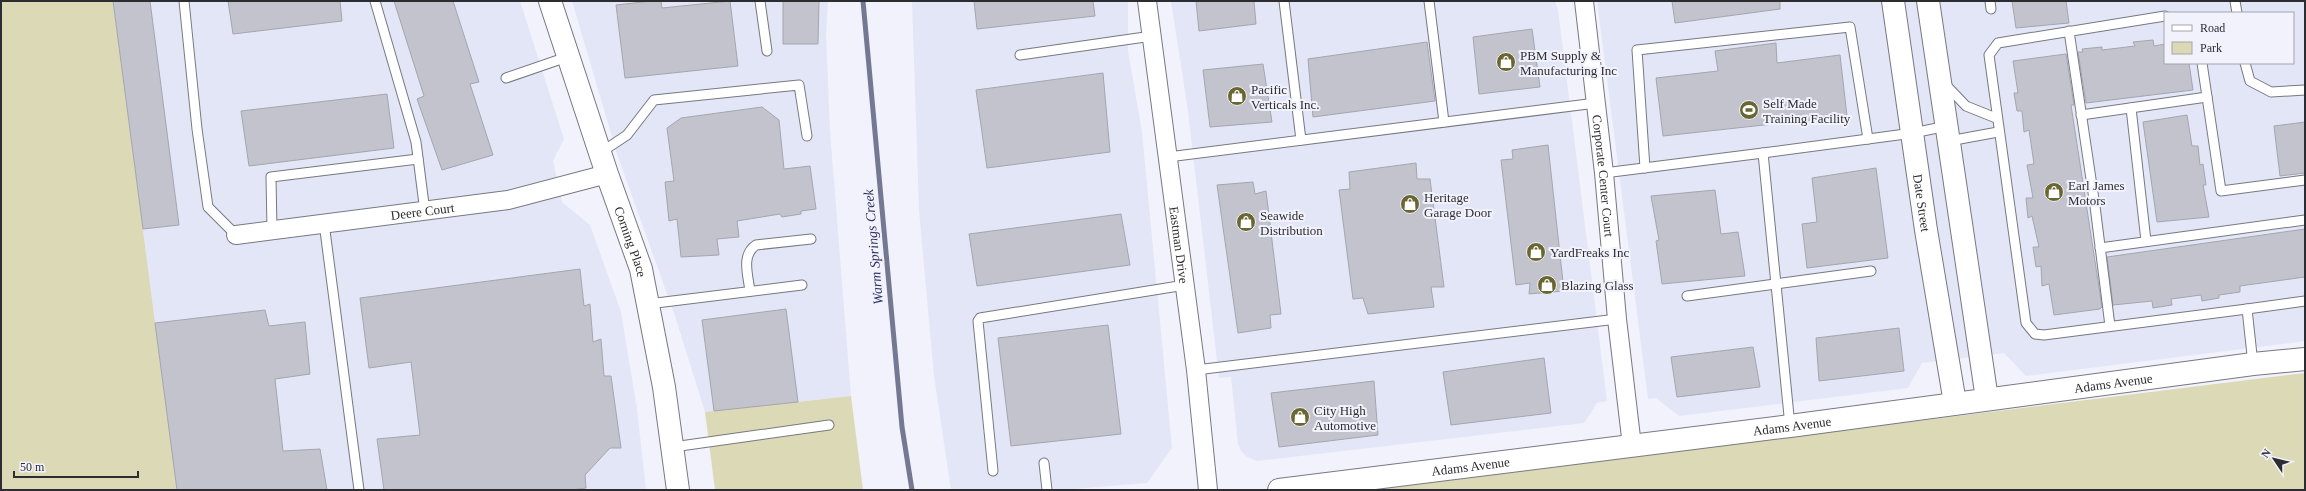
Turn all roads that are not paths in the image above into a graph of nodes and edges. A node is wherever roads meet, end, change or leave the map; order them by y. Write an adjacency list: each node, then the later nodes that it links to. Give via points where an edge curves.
1 (184, 1): 48 (lane, via 208,207)
2 (375, 1): 39 (lane, via 416,142)
3 (550, 1): 18 (street, Corning Place)
4 (760, 1): 16 (lane)
5 (1147, 1): 15 (street, Eastman Drive)
6 (1284, 1): 35 (lane)
7 (1429, 1): 29 (lane)
8 (1584, 1): 25 (street, Corporate Center Court)
9 (1893, 1): 31 (street, Date Street)
10 (1928, 1): 22 (street)
11 (2235, 1): 12 (lane)
12 (2237, 12)
13 (2164, 16): 14 (lane)
14 (2069, 32): 27 (lane); 28 (lane, via 1998,42 1989,55)
15 (1152, 36): 17 (lane); 38 (street, Eastman Drive)
16 (767, 51)
17 (1020, 55)
18 (567, 57): 21 (lane); 36 (street, Corning Place)
19 (2202, 64): 24 (lane)
20 (2245, 64): 23 (lane, via 2250,81 2271,92)
21 (506, 78)
22 (1940, 78): 28 (lane, via 1966,106); 32 (street)
23 (2305, 90)
24 (2207, 97): 26 (lane); 43 (lane, via 2221,191)
25 (1596, 103): 29 (lane); 41 (street, Corporate Center Court)
26 (2131, 108): 27 (lane); 50 (lane)
27 (2081, 115): 51 (lane)
28 (1996, 118): 30 (lane)
29 (1444, 122): 35 (lane)
30 (1998, 132): 32 (lane); 62 (lane, via 2026,323 2035,334 2044,335)
31 (1913, 133): 32 (lane); 34 (lane); 67 (street, Date Street, via 1926,230)
32 (1948, 134): 66 (street)
33 (807, 136): 36 (lane, via 799,85 654,100 627,135)
34 (1868, 139): 37 (lane); 40 (lane, via 1850,27 1637,50)
35 (1301, 140): 38 (lane)
36 (600, 153): 42 (street, Corning Place)
37 (1763, 153): 40 (lane); 55 (lane)
38 (1168, 156): 54 (street, Eastman Drive)
39 (418, 159): 44 (lane); 47 (lane, via 271,177)
40 (1645, 168): 41 (lane)
41 (1604, 173): 61 (street, Corporate Center Court)
42 (607, 174): 44 (street, Deere Court, via 508,200); 59 (street, Corning Place, via 641,269)
43 (2305, 180)
44 (425, 212): 46 (street, Deere Court)
45 (2305, 220): 50 (lane)
46 (324, 223): 47 (street, Deere Court); 74 (lane)
47 (272, 230): 48 (street, Deere Court)
48 (236, 235)
49 (811, 239): 56 (lane, via 756,245 750,249 746,258)
50 (2146, 241): 51 (lane)
51 (2100, 248): 62 (lane)
52 (1871, 271): 55 (lane)
53 (802, 285): 56 (lane)
54 (1185, 285): 65 (street, Eastman Drive); 73 (lane, via 980,318 978,321)
55 (1777, 285): 57 (lane); 69 (lane)
56 (750, 291): 59 (lane)
57 (1687, 296)
58 (2305, 301): 60 (lane)
59 (648, 304): 71 (street, Corning Place)
60 (2247, 309): 62 (lane); 64 (lane)
61 (1617, 319): 65 (lane); 70 (street, Corporate Center Court)
62 (2110, 326)
63 (2305, 359): 64 (street, Adams Avenue)
64 (2253, 364): 66 (street, Adams Avenue)
65 (1196, 370): 77 (street, Eastman Drive)
66 (1987, 399): 67 (street, Adams Avenue)
67 (1955, 404): 69 (street, Adams Avenue)
68 (829, 425): 71 (lane)
69 (1790, 426): 70 (street, Adams Avenue)
70 (1632, 446): 78 (street, Adams Avenue)
71 (673, 447): 75 (street, Corning Place)
72 (1044, 463): 76 (lane)
73 (993, 471)
74 (359, 490)
75 (678, 490)
76 (1047, 490)
77 (1208, 490)
78 (1279, 490)

